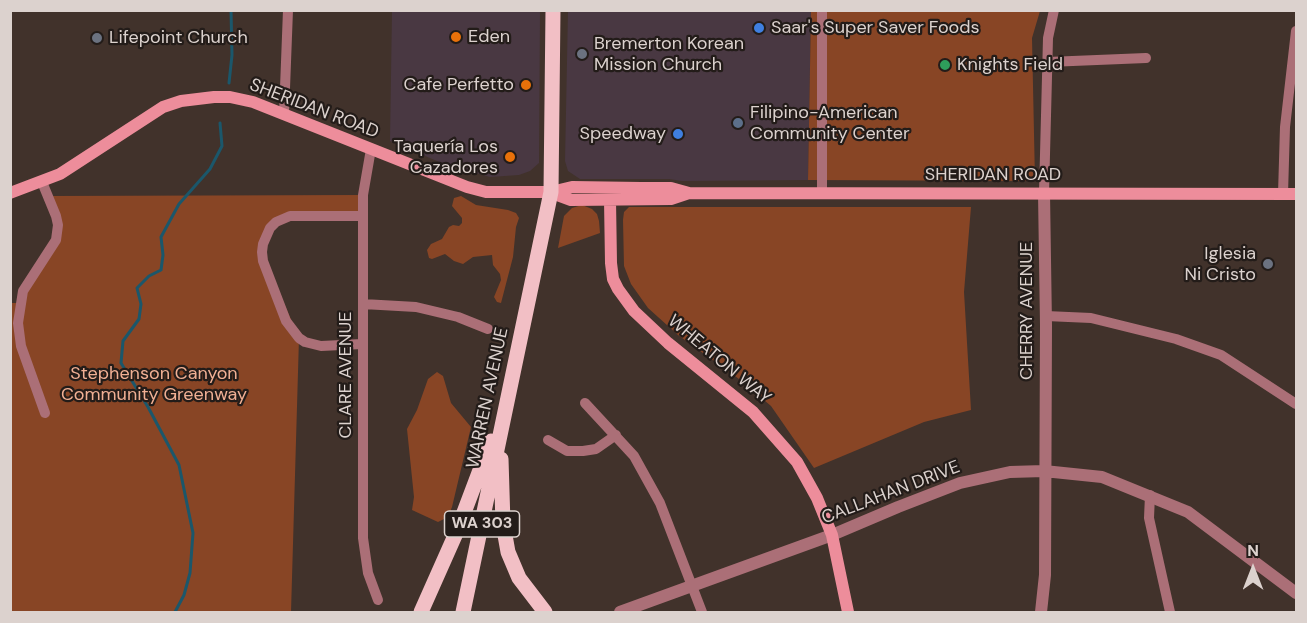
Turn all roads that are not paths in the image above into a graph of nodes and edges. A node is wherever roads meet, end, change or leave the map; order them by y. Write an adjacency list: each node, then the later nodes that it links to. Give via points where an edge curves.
1 (288, 10): 8 (street)
2 (552, 10): 11 (main road, WA 303)
3 (822, 10): 15 (street)
4 (1054, 10): 7 (street, CHERRY AVENUE)
5 (1296, 31): 16 (street, via 1285,127)
6 (1146, 58): 7 (street)
7 (1048, 62): 14 (street, CHERRY AVENUE)
8 (284, 114): 9 (main road, SHERIDAN ROAD); 10 (main road, SHERIDAN ROAD, via 230,97 172,104)
9 (371, 149): 11 (main road, SHERIDAN ROAD, via 486,192); 18 (street, CLARE AVENUE)
10 (42, 182): 12 (main road, SHERIDAN ROAD); 26 (street, via 56,216 56,240 23,291 18,323 21,346)
11 (551, 192): 13 (main road, SHERIDAN ROAD, via 583,187 671,188); 17 (main road, SHERIDAN ROAD, via 571,200); 23 (main road, WARREN AVENUE / WA 303)
12 (10, 193)
13 (689, 193): 15 (main road, SHERIDAN ROAD); 17 (main road, SHERIDAN ROAD, via 671,199)
14 (1044, 193): 15 (main road, SHERIDAN ROAD); 16 (main road, SHERIDAN ROAD); 20 (street, CHERRY AVENUE)
15 (822, 194)
16 (1290, 194)
17 (610, 200): 32 (main road, WHEATON WAY, via 611,271 624,299 668,343 743,402 769,428 802,470)
18 (363, 216): 19 (street, CLARE AVENUE); 22 (street, via 290,216 270,228 261,252 286,321 299,338 321,346)
19 (363, 304): 21 (street, via 416,307); 22 (street, CLARE AVENUE)
20 (1046, 316): 25 (street, via 1090,318 1176,339 1221,355); 30 (street, CHERRY AVENUE)
21 (488, 329)
22 (362, 344): 35 (street, CLARE AVENUE, via 363,551)
23 (509, 393): 27 (main road, WARREN AVENUE / WA 303); 36 (main road, via 457,531)
24 (585, 403): 28 (street)
25 (1296, 404)
26 (45, 413)
27 (500, 435): 37 (main road, WARREN AVENUE / WA 303); 38 (main road, via 503,524 508,552 523,585)
28 (616, 435): 29 (street, via 596,449 583,451 567,451); 33 (street, via 634,456 660,503)
29 (548, 440)
30 (1044, 471): 31 (street, CALLAHAN DRIVE, via 1102,477); 32 (street, CALLAHAN DRIVE, via 1010,472 964,482); 42 (street, CHERRY AVENUE, via 1045,575)
31 (1150, 495): 34 (street, CALLAHAN DRIVE, via 1188,512); 43 (street, via 1149,518)
32 (832, 535): 33 (street, CALLAHAN DRIVE); 41 (main road, WHEATON WAY)
33 (693, 587): 39 (street, CALLAHAN DRIVE); 40 (street)
34 (1296, 593)
35 (378, 600)
36 (421, 612)
37 (463, 612)
38 (545, 612)
39 (620, 612)
40 (702, 612)
41 (848, 612)
42 (1041, 612)
43 (1170, 612)

